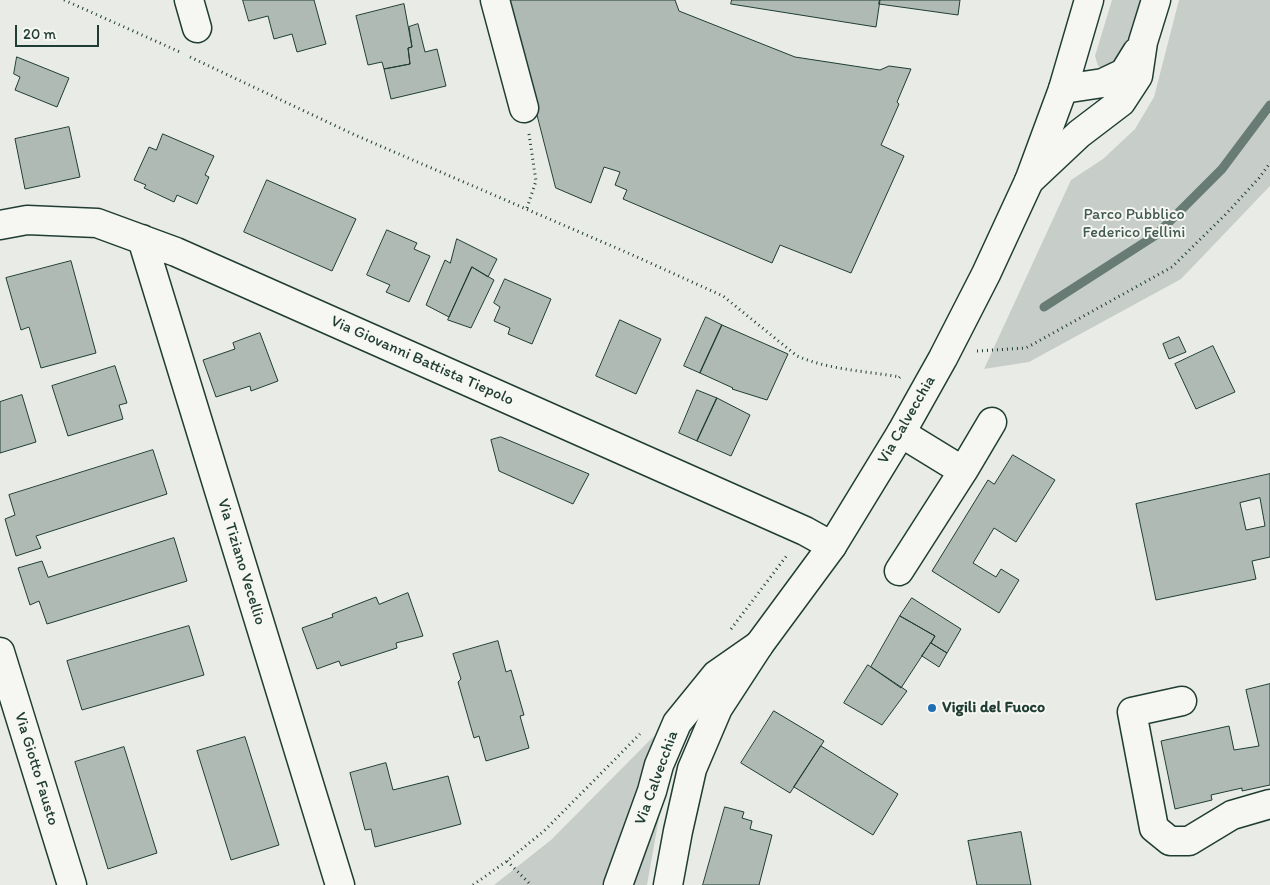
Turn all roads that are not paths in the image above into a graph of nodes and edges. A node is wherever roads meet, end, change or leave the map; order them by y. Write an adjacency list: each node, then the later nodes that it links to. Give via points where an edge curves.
1 (189, 0): 5 (street)
2 (495, 0): 8 (street)
3 (1089, 0): 7 (street, Via Calvecchia)
4 (1156, 0): 6 (street, Via Calvecchia)
5 (197, 28)
6 (1144, 42): 7 (street, via 1124,73 1103,83); 9 (street, Via Calvecchia, via 1138,76 1121,102 1079,134)
7 (1063, 89): 9 (street, Via Calvecchia)
8 (524, 108)
9 (1029, 180): 13 (street, Via Calvecchia, via 986,274)
10 (0, 225): 11 (street, Via Giovanni Battista Tiepolo, via 27,220 97,223)
11 (142, 239): 15 (street, Via Giovanni Battista Tiepolo, via 787,523); 22 (street, Via Tiziano Vecellio)
12 (992, 422): 14 (street)
13 (901, 433): 14 (street); 15 (street, Via Calvecchia)
14 (963, 471): 16 (street)
15 (832, 546): 17 (street, Via Calvecchia)
16 (899, 571)
17 (759, 645): 23 (street, Via Calvecchia, via 716,675 677,723 659,765); 24 (street, Via Calvecchia, via 718,708 692,769)
18 (0, 652): 21 (street, Via Giotto Fausto)
19 (1182, 701): 20 (street, via 1132,712 1154,828 1170,841 1189,841 1232,815)
20 (1270, 804)
21 (72, 885)
22 (340, 885)
23 (618, 885)
24 (668, 885)

